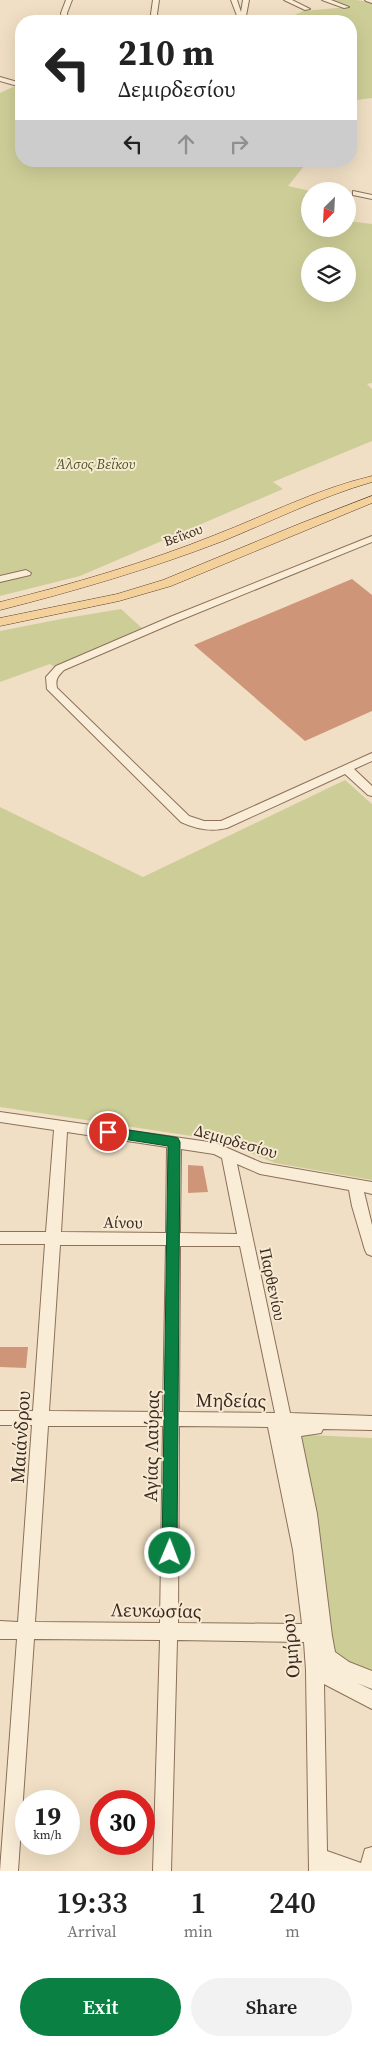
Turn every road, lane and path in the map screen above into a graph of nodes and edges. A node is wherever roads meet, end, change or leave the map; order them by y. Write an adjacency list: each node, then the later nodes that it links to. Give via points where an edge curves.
1 (69, 0): 11 (street)
2 (156, 0): 12 (street)
3 (234, 0): 13 (street)
4 (246, 0): 14 (street)
5 (287, 0): 10 (street)
6 (325, 0): 9 (street)
7 (368, 0): 8 (street)
8 (372, 1)
9 (346, 7)
10 (307, 9)
11 (64, 15)
12 (154, 15)
13 (238, 15)
14 (243, 15)
15 (0, 79): 16 (street)
16 (15, 83)
17 (356, 193): 18 (street)
18 (372, 198)
19 (372, 479): 24 (main road, Βεΐκου, via 101,580)
20 (372, 499): 25 (main road, via 167,583 87,605)
21 (372, 539): 27 (street, via 60,668 52,674 50,682 52,689 185,819 196,825 223,825)
22 (26, 573): 23 (street)
23 (0, 579)
24 (0, 606)
25 (0, 622)
26 (372, 757): 27 (street)
27 (347, 769): 28 (street)
28 (372, 792)
29 (0, 1116): 30 (street, Δεμιρδεσίου)
30 (61, 1125): 31 (street, Δεμιρδεσίου); 36 (street, Μαιάνδρου)
31 (174, 1142): 32 (street, Δεμιρδεσίου, via 216,1149); 38 (street, Αγίας Λαύρας)
32 (228, 1155): 33 (street, Δεμιρδεσίου, via 260,1168); 37 (street, Παρθενίου)
33 (356, 1186): 34 (street, Δεμιρδεσίου); 39 (street)
34 (372, 1188)
35 (0, 1238): 36 (street, Αίνου)
36 (53, 1238): 38 (street, Αίνου); 41 (street, Μαιάνδρου)
37 (246, 1240): 38 (street, Αίνου); 43 (street, Παρθενίου)
38 (174, 1241): 42 (street, Αγίας Λαύρας)
39 (372, 1250)
40 (0, 1418): 41 (street, Μηδείας)
41 (41, 1418): 42 (street, Μηδείας); 47 (street, Μαιάνδρου)
42 (172, 1419): 43 (street, Μηδείας); 48 (street, Αγίας Λαύρας)
43 (279, 1420): 44 (street, Μηδείας); 49 (street, Ομήρου)
44 (372, 1423)
45 (372, 1430): 51 (street, via 302,1428 292,1432 309,1514 328,1657 343,1668)
46 (0, 1630): 47 (street, Λευκωσίας)
47 (26, 1630): 48 (street, Λευκωσίας); 55 (street, Μαιάνδρου)
48 (169, 1632): 49 (street, Λευκωσίας); 56 (street, Αγίας Λαύρας)
49 (312, 1633): 50 (street, Ομήρου)
50 (315, 1670): 52 (street); 54 (street, Ομήρου)
51 (372, 1680)
52 (372, 1700)
53 (372, 1856): 58 (street)
54 (318, 1864): 57 (street)
55 (9, 1871)
56 (162, 1871)
57 (358, 1871)
58 (369, 1871)

